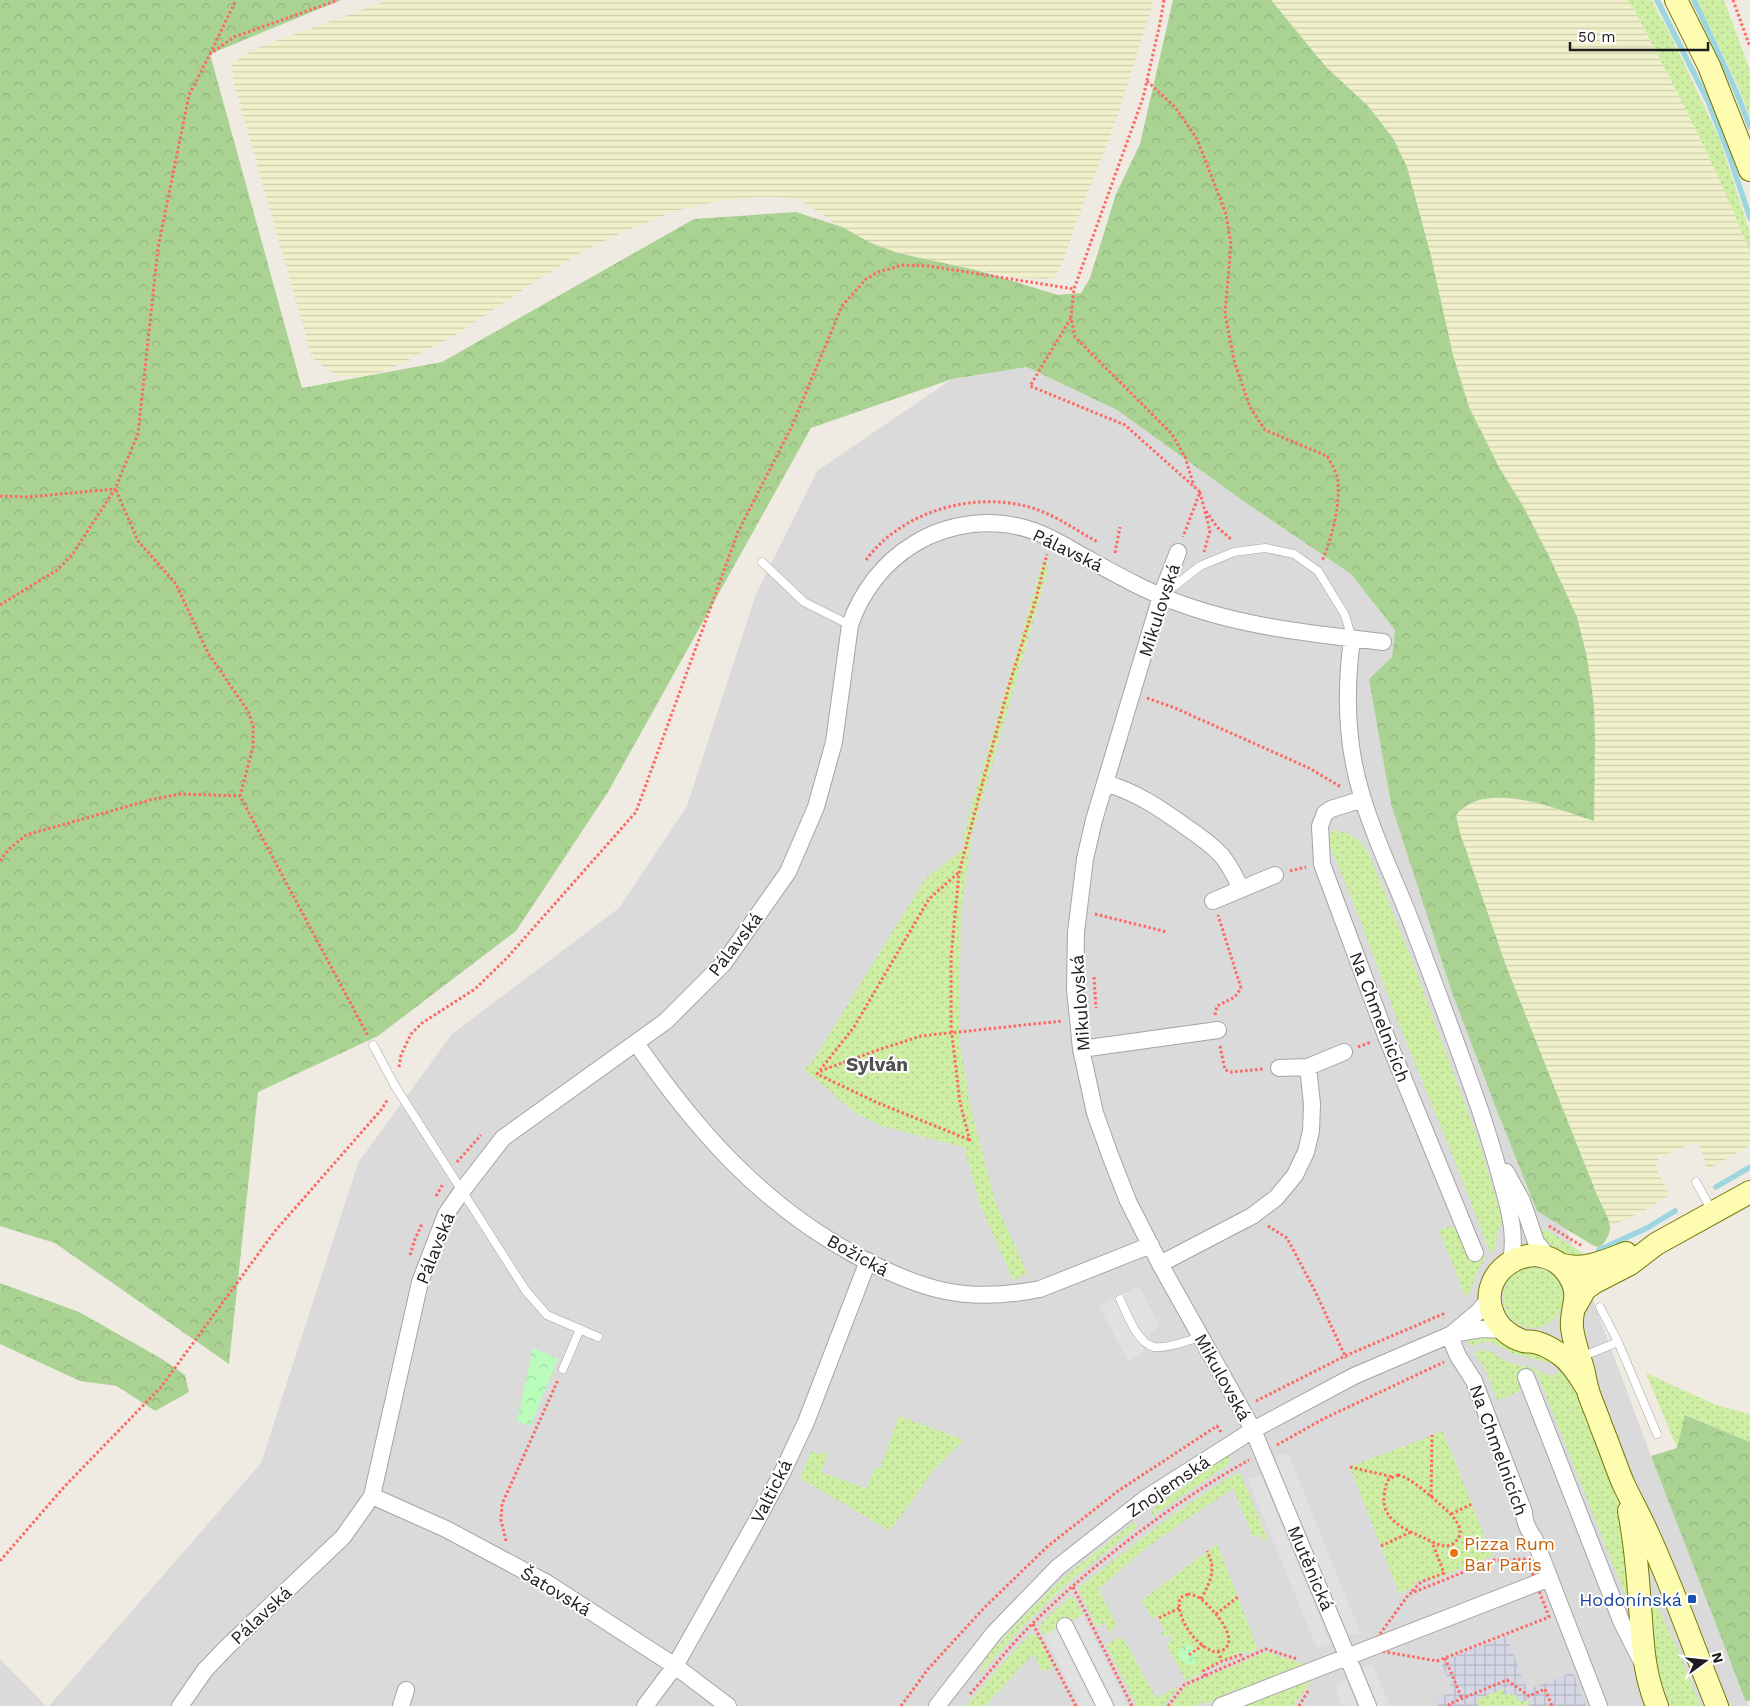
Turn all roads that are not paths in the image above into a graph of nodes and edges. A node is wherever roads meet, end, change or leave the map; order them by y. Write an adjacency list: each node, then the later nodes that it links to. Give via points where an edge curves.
1 (1676, 0): 2 (street, via 1709,66)
2 (1750, 170)
3 (1178, 552): 5 (street, Mikulovská)
4 (762, 562): 6 (lane, via 804,602)
5 (1161, 596): 6 (street, Pálavská, via 1033,531 1010,525 965,524 922,538 904,550 874,580); 7 (street, Pálavská, via 1261,625); 7 (lane, via 1200,566 1234,552 1265,548 1294,554 1318,571 1345,615); 9 (street, Mikulovská)
6 (850, 625): 15 (street, Pálavská, via 834,742 816,807 788,872 724,963 666,1021)
7 (1352, 638): 8 (street, Pálavská); 10 (street, via 1348,680 1349,732)
8 (1383, 642)
9 (1105, 783): 12 (street, via 1142,797 1202,838 1222,856); 17 (street, Mikulovská, via 1085,859 1078,912 1075,988)
10 (1363, 799): 21 (street); 28 (street, Na Chmelnicích, via 1325,814 1320,826 1322,864 1386,1036)
11 (1275, 875): 12 (street)
12 (1241, 890): 13 (street)
13 (1212, 901)
14 (1218, 1030): 17 (street)
15 (636, 1043): 23 (street, Pálavská, via 503,1138); 29 (street, Božická, via 690,1117 740,1171 809,1227)
16 (373, 1046): 23 (lane)
17 (1081, 1049): 27 (street, Mikulovská, via 1095,1113 1110,1155 1128,1201)
18 (1344, 1052): 19 (street)
19 (1308, 1067): 20 (street); 32 (street, via 1311,1131 1295,1175 1276,1198 1252,1216)
20 (1279, 1068)
21 (1494, 1150): 30 (street, via 1512,1224 1514,1247); 31 (street, via 1522,1201 1536,1242)
22 (1696, 1182): 25 (lane)
23 (462, 1191): 37 (lane, via 526,1291 547,1314); 51 (street, Pálavská, via 446,1214 420,1282)
24 (1750, 1192): 25 (street)
25 (1713, 1213): 26 (street)
26 (1656, 1244): 31 (street, via 1584,1266 1568,1267); 36 (street, via 1630,1264 1586,1289)
27 (1151, 1245): 29 (street, Božická, via 1040,1289 996,1296 938,1290 912,1282); 32 (street, Mikulovská)
28 (1475, 1254)
29 (868, 1261): 55 (street, Valtická, via 806,1422 756,1522)
30 (1511, 1261): 31 (street, via 1539,1256); 33 (street, via 1494,1281)
31 (1554, 1262): 36 (street, via 1567,1272 1572,1282 1576,1293)
32 (1160, 1264): 41 (street, Mikulovská)
33 (1490, 1298): 38 (street, via 1493,1316); 39 (street, Znojemská)
34 (1120, 1299): 41 (lane, via 1138,1336 1153,1347)
35 (1600, 1307): 43 (lane)
36 (1574, 1310): 42 (street, via 1558,1334); 44 (street, via 1574,1337)
37 (580, 1329): 40 (lane); 45 (lane)
38 (1504, 1330): 39 (street, Znojemská, via 1482,1329); 42 (street, via 1513,1337)
39 (1450, 1335): 48 (street, Znojemská, via 1354,1376); 52 (street, Na Chmelnicích, via 1474,1382 1524,1519)
40 (598, 1337)
41 (1201, 1337): 48 (street, Mikulovská)
42 (1536, 1342): 47 (street, via 1561,1354)
43 (1618, 1342): 44 (lane); 49 (lane)
44 (1579, 1358): 47 (street)
45 (564, 1369)
46 (1526, 1377): 56 (street, via 1622,1623)
47 (1587, 1388): 50 (street)
48 (1253, 1430): 54 (street, Mutěnická); 60 (street, Znojemská, via 1146,1498 1058,1567 994,1633)
49 (1657, 1434)
50 (1624, 1483): 56 (street, via 1637,1568); 66 (street, via 1648,1534)
51 (372, 1496): 55 (street, Šatovská, via 446,1529 547,1583); 57 (street, Pálavská, via 343,1537 228,1646 205,1670)
52 (1550, 1578): 54 (street); 64 (street, Na Chmelnicích)
53 (1065, 1626): 61 (street)
54 (1348, 1657): 62 (street); 63 (street, Mutěnická)
55 (675, 1666): 58 (street, Valtická); 59 (street, Šatovská)
56 (1644, 1666): 65 (street)
57 (180, 1706)
58 (645, 1706)
59 (728, 1706)
60 (937, 1706)
61 (1104, 1706)
62 (1221, 1706)
63 (1368, 1706)
64 (1599, 1706)
65 (1657, 1706)
66 (1717, 1706)

